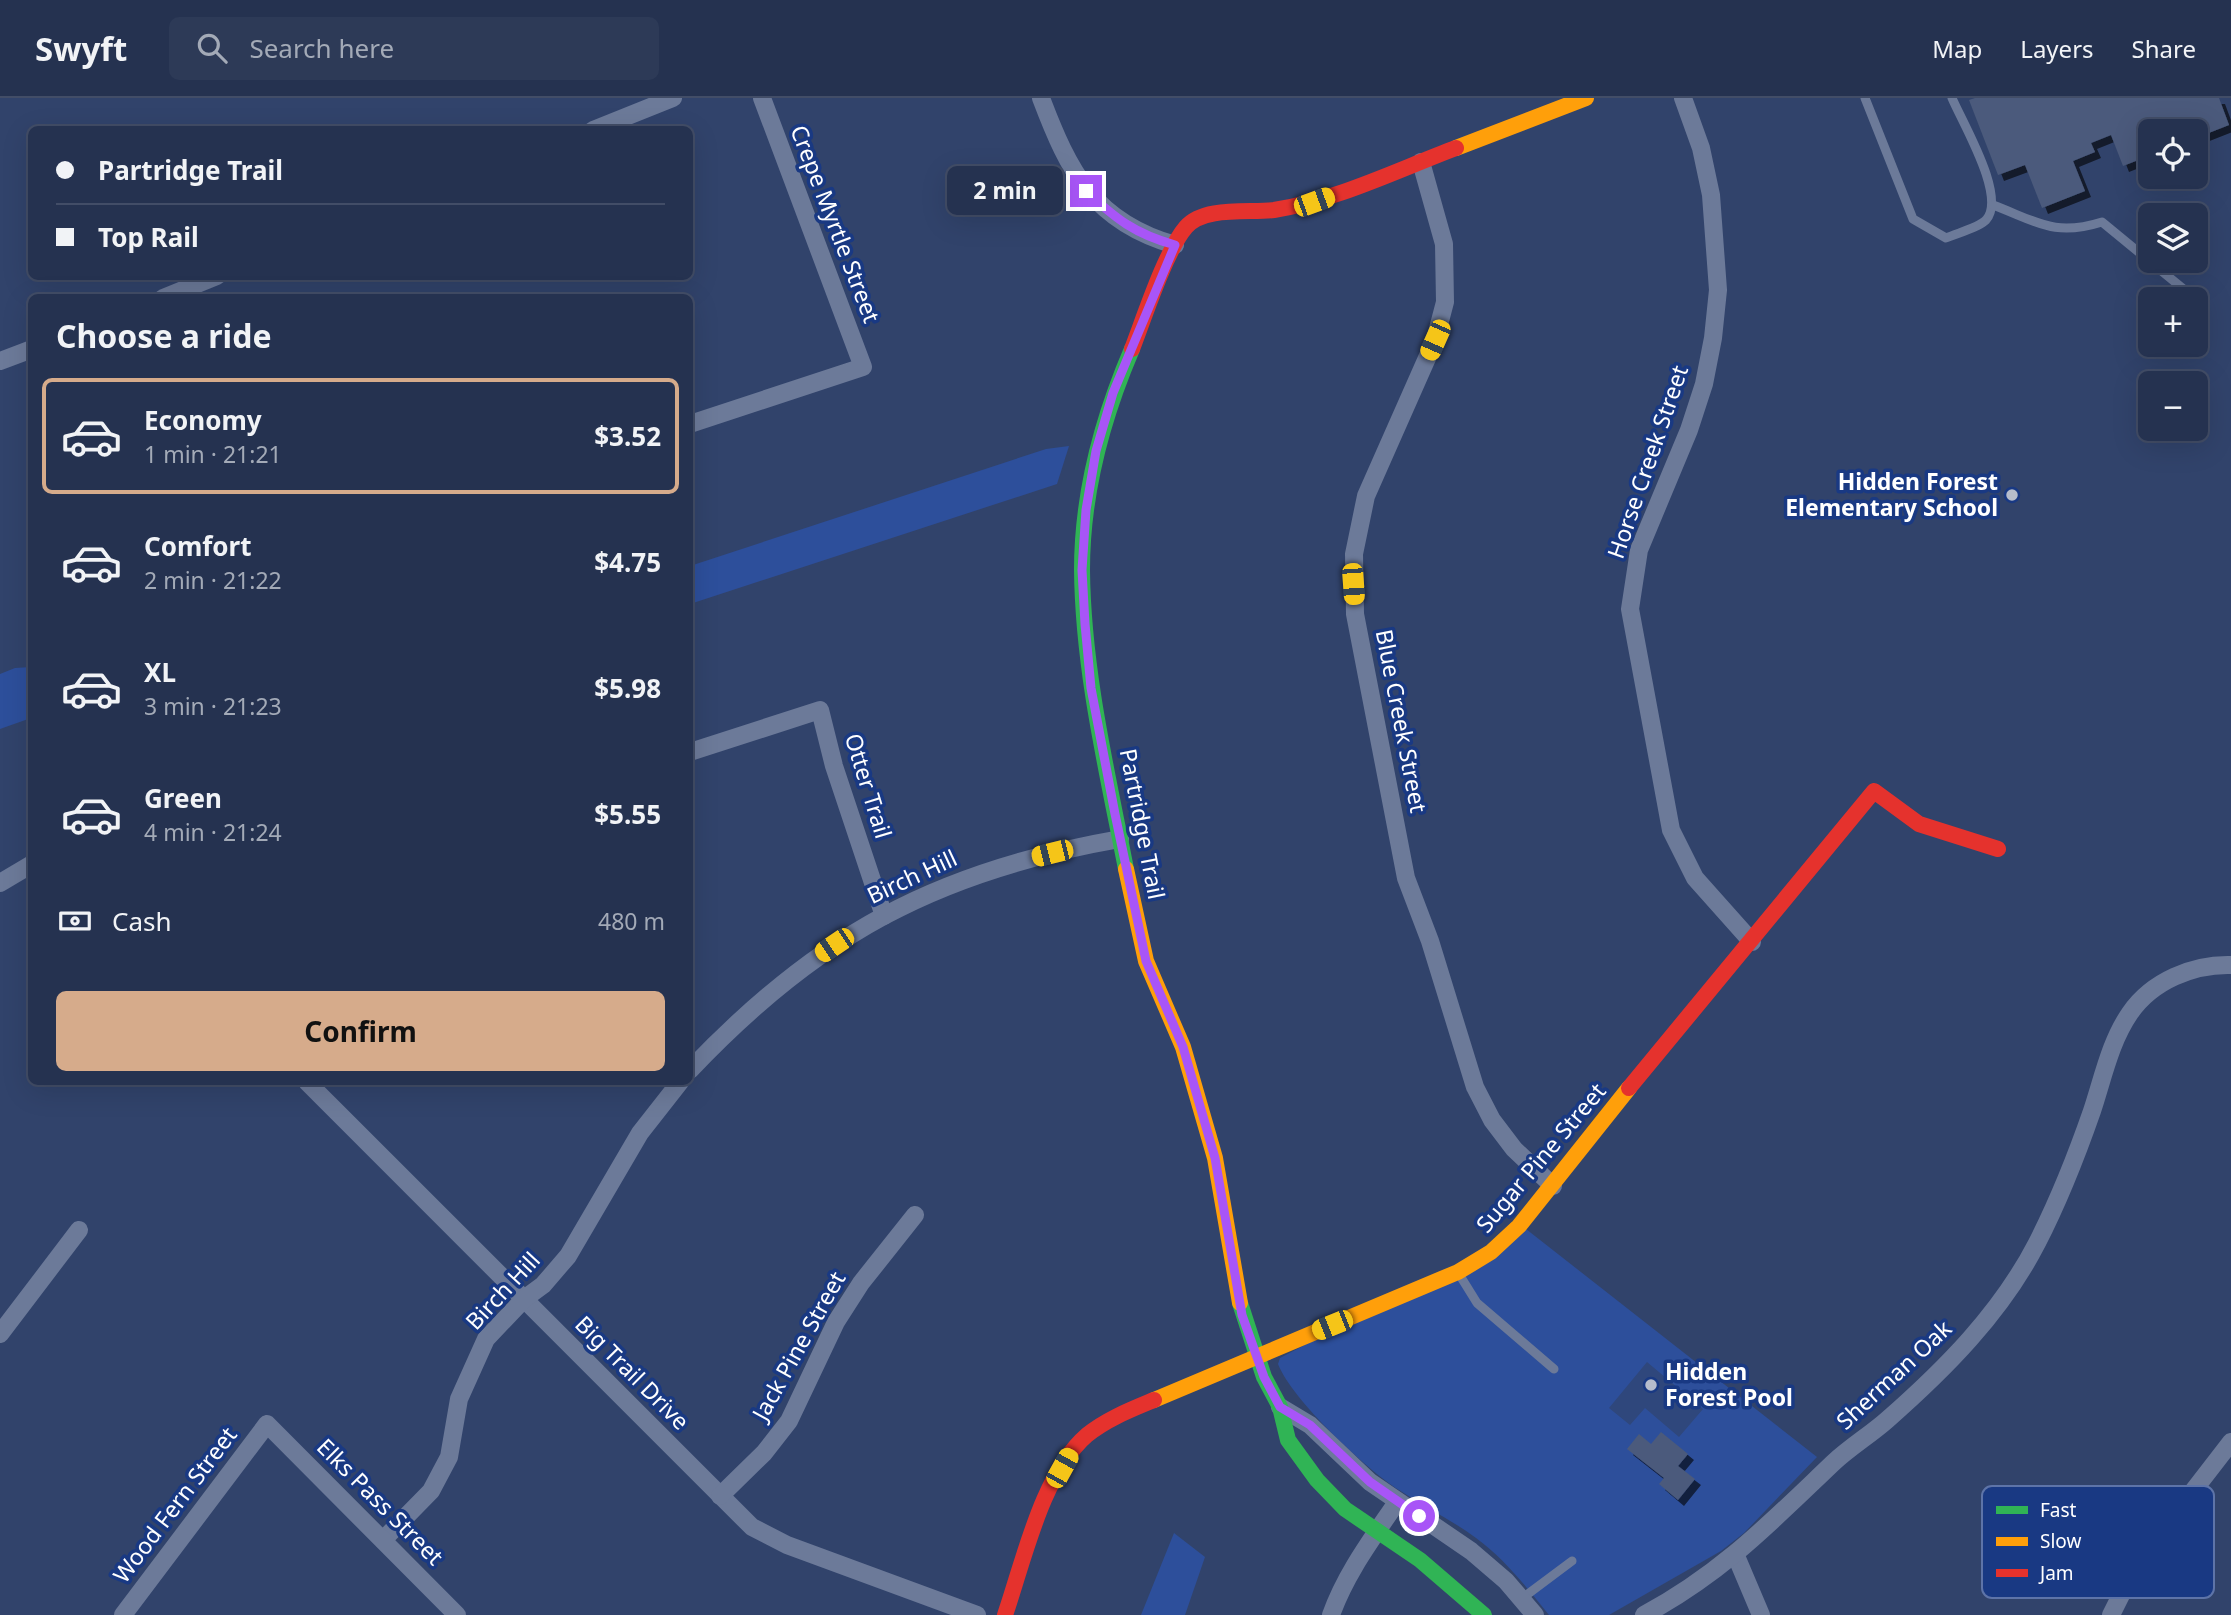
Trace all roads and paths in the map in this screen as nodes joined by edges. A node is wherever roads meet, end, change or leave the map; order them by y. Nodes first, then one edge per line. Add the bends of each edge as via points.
1 (673, 98) edge
2 (762, 98) edge
3 (1041, 98) edge
4 (1586, 98) edge
5 (1683, 98) edge
6 (1865, 98) edge
7 (1952, 98) edge
8 (603, 126) edge
9 (1420, 162) junction
10 (1993, 205) junction
11 (1175, 245) junction
12 (207, 280) edge
13 (2181, 287) edge
14 (173, 294) edge
15 (28, 350) edge
16 (0, 361) edge
17 (693, 423) edge
18 (693, 751) edge
19 (1120, 839) junction
20 (1998, 849) dead end
21 (28, 866) edge
22 (0, 883) edge
23 (884, 916) junction
24 (1752, 942) junction
25 (2231, 965) edge
26 (693, 1067) edge
27 (310, 1085) edge
28 (678, 1085) edge
29 (1553, 1186) junction
30 (915, 1215) dead end
31 (79, 1230) dead end
32 (1458, 1272) junction
33 (524, 1298) junction
34 (0, 1334) edge
35 (1256, 1357) junction
36 (1554, 1369) dead end
37 (1280, 1407) junction
38 (267, 1424) joint
39 (2231, 1442) edge
40 (2197, 1486) edge
41 (720, 1496) junction
42 (1397, 1502) junction
43 (1378, 1531) junction
44 (383, 1539) junction
45 (1736, 1556) junction
46 (1572, 1561) dead end
47 (2119, 1598) edge
48 (1521, 1599) junction
49 (123, 1615) edge
50 (457, 1615) edge
51 (977, 1615) edge
52 (1005, 1615) edge
53 (1331, 1615) edge
54 (1485, 1615) edge
55 (1535, 1615) edge
56 (1644, 1615) edge
57 (1761, 1615) edge
58 (2110, 1615) edge

1 - 8 street
2 - 17 street, Crepe Myrtle Street via 863,367
3 - 11 street via 1058,144 1086,191 1117,221
4 - 9 street, Partridge Trail
5 - 24 street, Horse Creek Street via 1711,195 1718,290 1704,384 1639,551 1630,609 1671,830 1695,878
6 - 10 lane via 1913,219 1946,238 1985,221
7 - 10 lane via 1992,188
9 - 11 street, Partridge Trail via 1314,202 1199,218 1187,225
9 - 29 street, Blue Creek Street via 1444,244 1445,302 1435,340 1366,496 1354,554 1355,614 1406,877 1475,1087 1514,1149
10 - 13 lane via 2046,226 2076,230 2102,222
11 - 19 street, Partridge Trail via 1113,393 1096,451 1086,510 1083,603 1091,688
12 - 14 street
15 - 16 street
18 - 23 street, Otter Trail via 820,710
19 - 23 street, Birch Hill via 965,878
19 - 35 street, Partridge Trail via 1146,961 1183,1047 1215,1158 1242,1315
20 - 24 street, Sugar Pine Street via 1918,826 1874,792
21 - 22 street
23 - 26 street, Birch Hill via 794,973 737,1021
24 - 29 street, Sugar Pine Street via 1678,1027
25 - 45 street, Sherman Oak via 2185,971 2156,988 2131,1012 2113,1045 2067,1184 2035,1247 1993,1312 1944,1368 1885,1423 1835,1461
27 - 33 street, Big Trail Drive
28 - 33 street, Birch Hill via 640,1133 568,1256
29 - 32 street, Sugar Pine Street via 1491,1252
30 - 41 street, Jack Pine Street via 836,1322 789,1421
31 - 34 street
32 - 35 street, Sugar Pine Street
32 - 36 lane via 1477,1303
33 - 41 street, Big Trail Drive
33 - 44 street, Birch Hill via 486,1339 466,1380 449,1457 431,1491
35 - 37 street, Partridge Trail
35 - 52 street, Sugar Pine Street via 1122,1413 1099,1425 1071,1452 1053,1484
37 - 42 street via 1310,1425
37 - 43 street, Partridge Trail via 1288,1440 1317,1480 1345,1509
38 - 44 street, Elks Pass Street
38 - 49 street, Wood Fern Street
39 - 40 street
41 - 51 street, Big Trail Drive via 752,1527 787,1545
42 - 43 street
42 - 48 street via 1471,1551
43 - 53 street via 1341,1586
43 - 54 street, Partridge Trail
44 - 50 street, Elks Pass Street
45 - 56 street, Sherman Oak
45 - 57 street
46 - 48 lane
47 - 58 street
48 - 55 street

